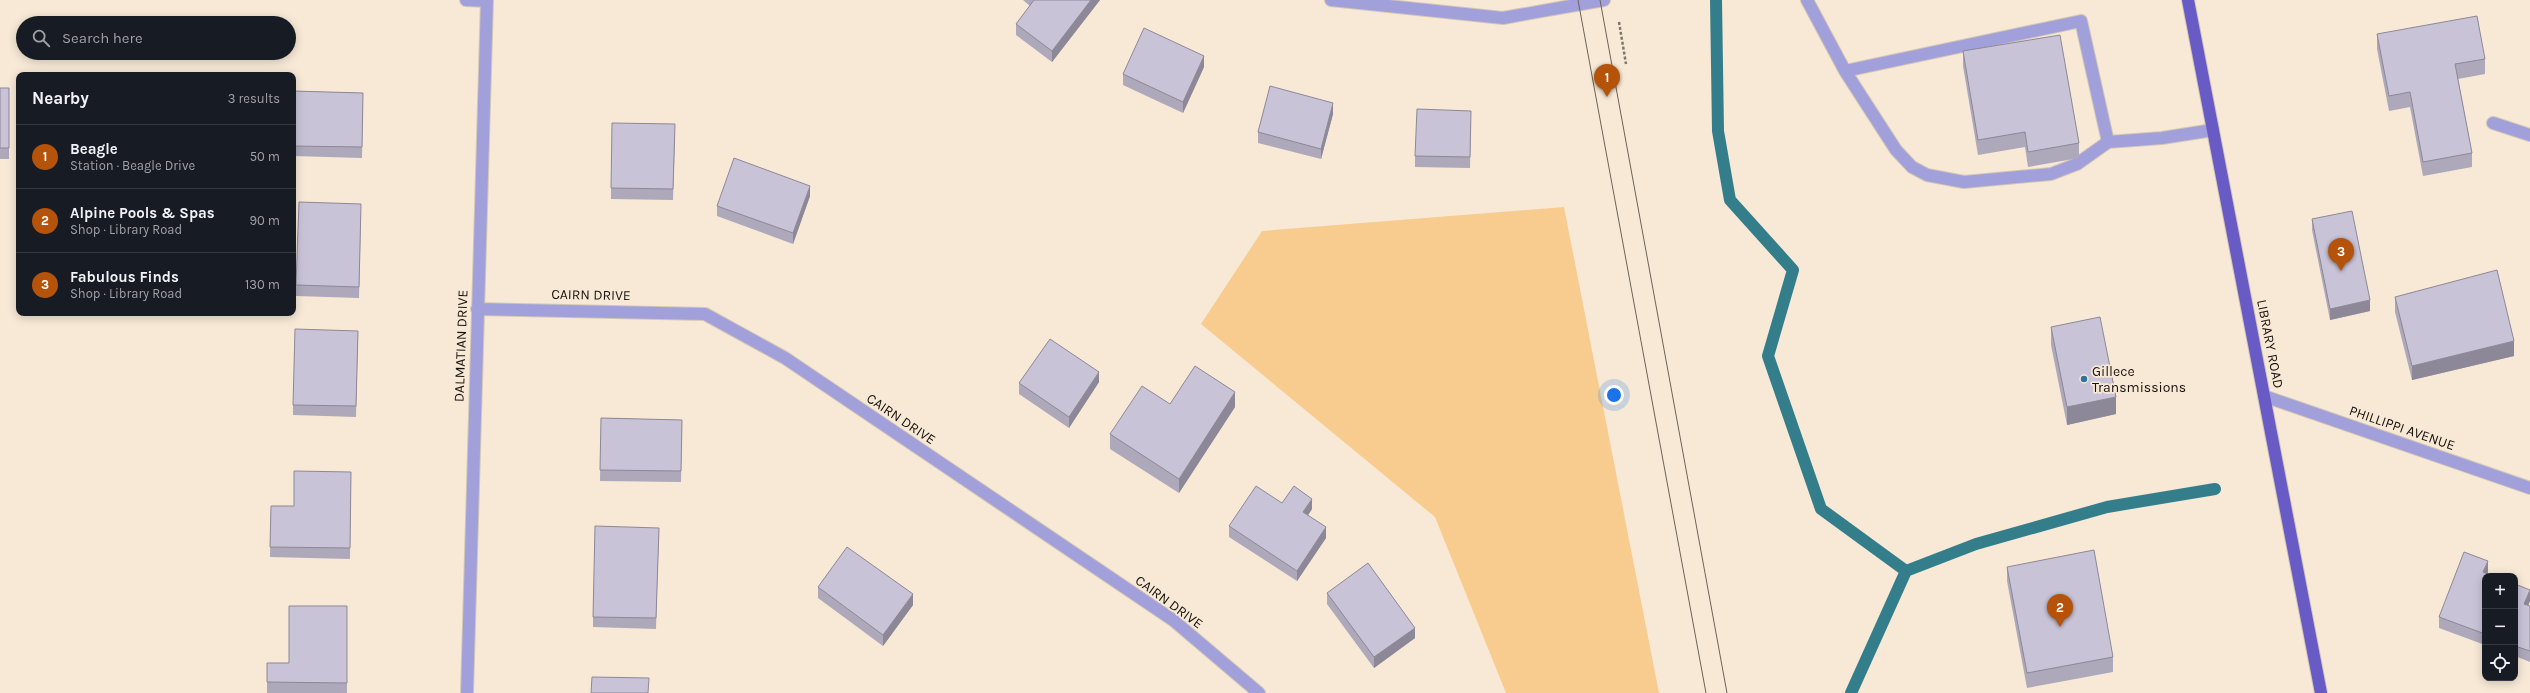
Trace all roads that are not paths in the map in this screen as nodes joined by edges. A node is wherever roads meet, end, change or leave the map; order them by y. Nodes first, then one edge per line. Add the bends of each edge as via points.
1 (466, 0) edge
2 (487, 0) edge
3 (1331, 0) edge
4 (1604, 0) edge
5 (1807, 0) edge
6 (2188, 0) edge
7 (1844, 71) junction
8 (2492, 123) dead end
9 (2213, 130) junction
10 (2530, 135) edge
11 (2108, 142) junction
12 (477, 309) junction
13 (2264, 396) junction
14 (2530, 488) edge
15 (467, 693) edge
16 (1259, 693) edge
17 (2322, 693) edge

1 - 2 street
2 - 12 street, DALMATIAN DRIVE
3 - 4 street via 1503,18
5 - 7 street
6 - 9 main road, LIBRARY ROAD
7 - 11 street via 1896,150 1912,167 1927,175 1964,182 2051,174 2077,164
7 - 11 street via 2081,21
8 - 10 street
9 - 11 street via 2162,138
9 - 13 main road, LIBRARY ROAD
12 - 15 street, DALMATIAN DRIVE
12 - 16 street, CAIRN DRIVE via 705,314 785,358 1173,620
13 - 14 street, PHILLIPPI AVENUE
13 - 17 main road, LIBRARY ROAD

